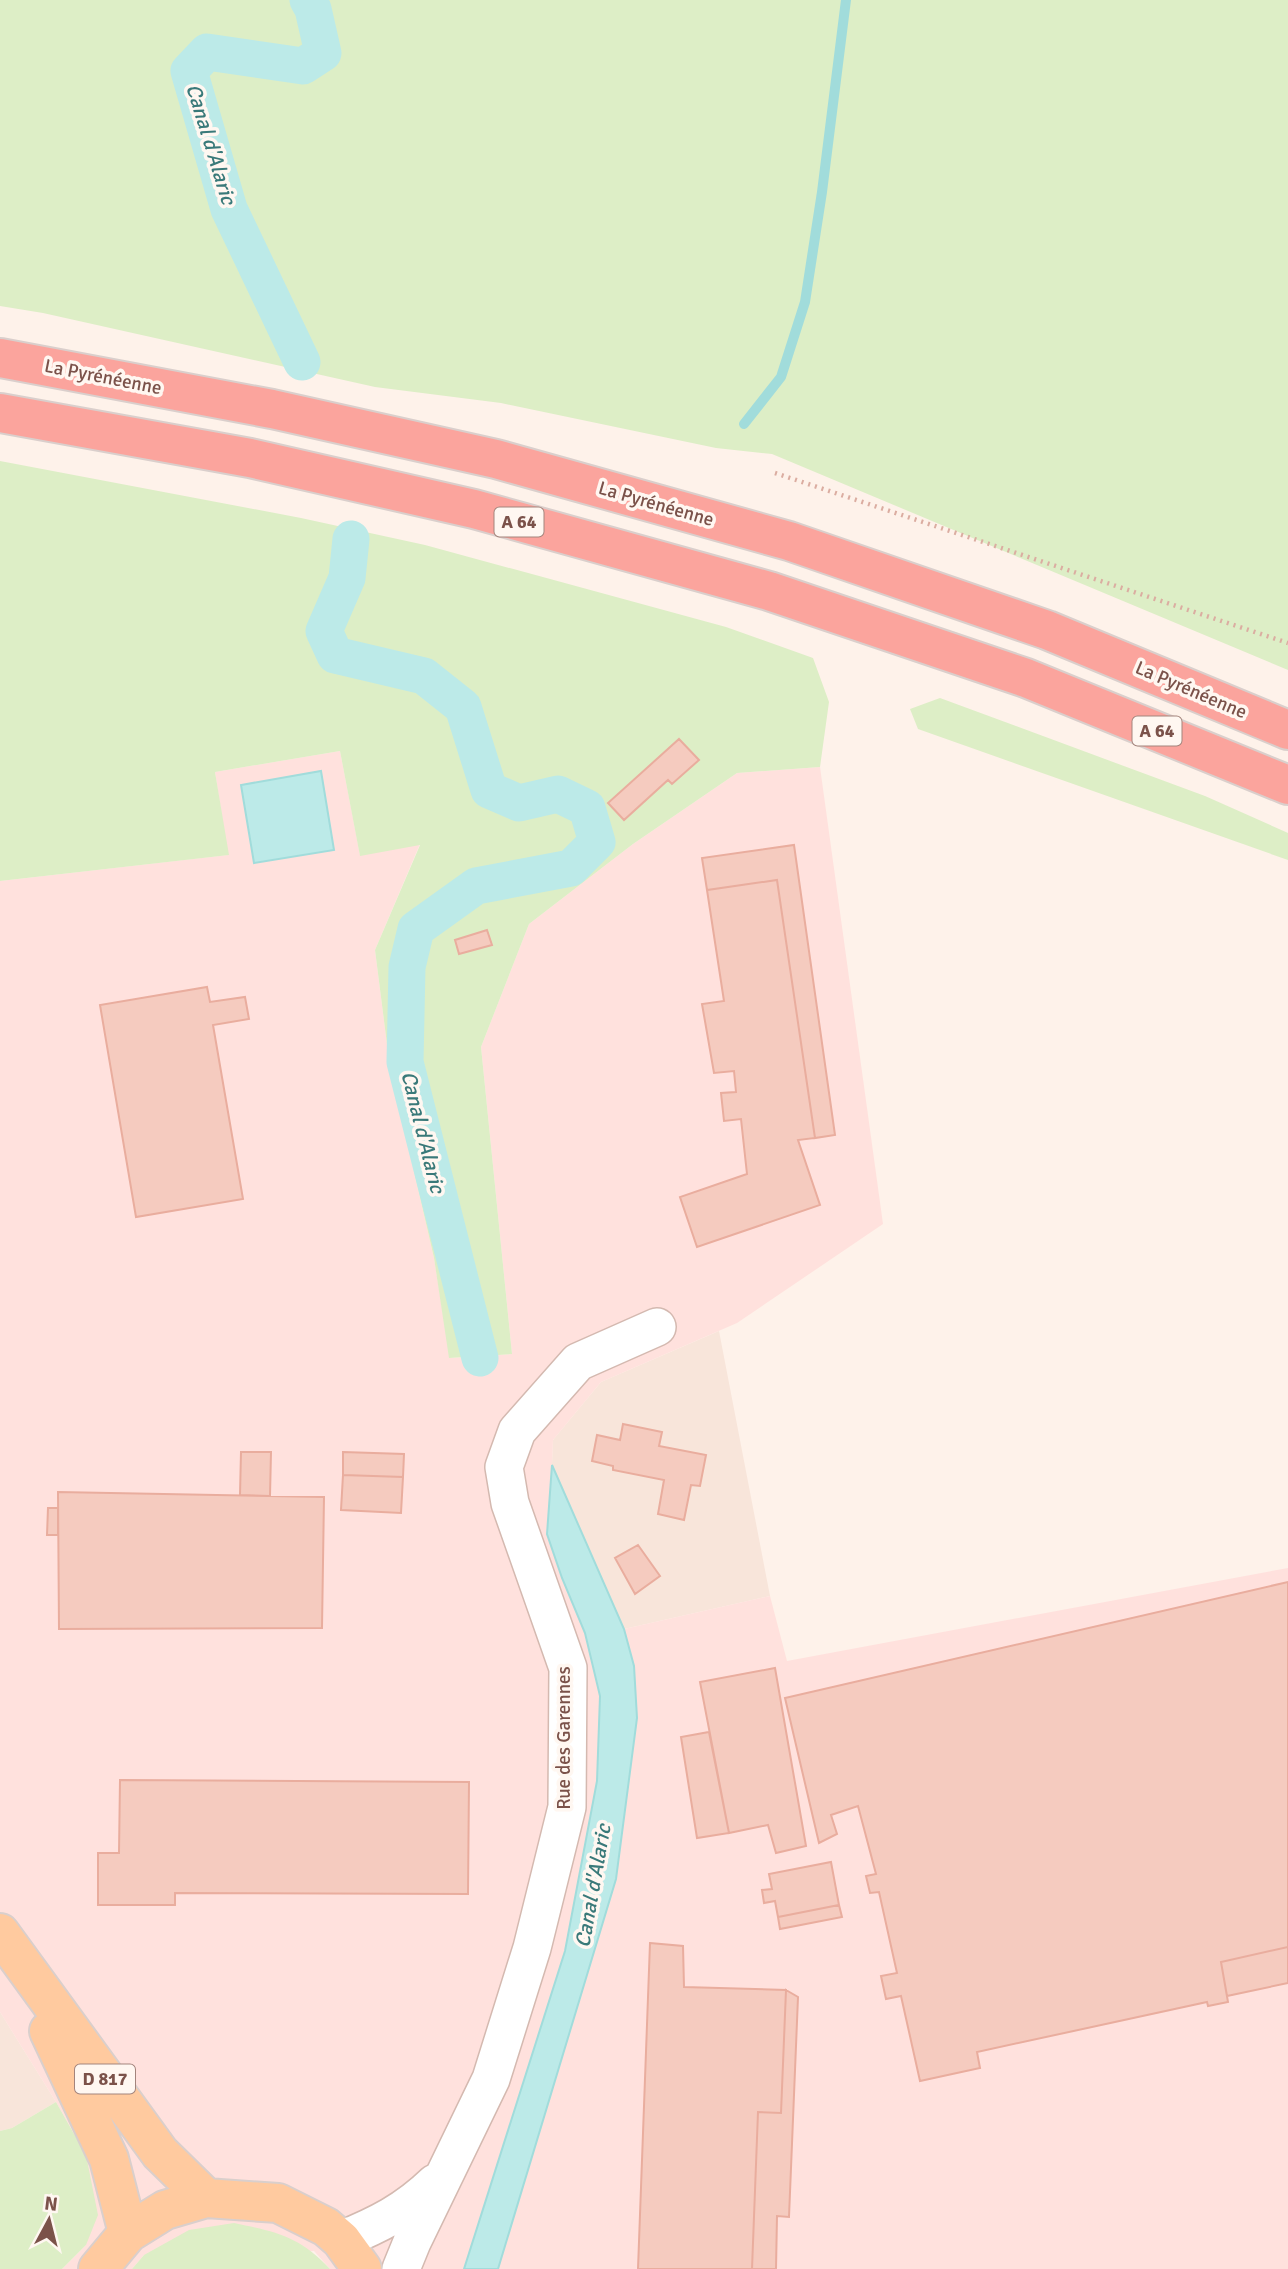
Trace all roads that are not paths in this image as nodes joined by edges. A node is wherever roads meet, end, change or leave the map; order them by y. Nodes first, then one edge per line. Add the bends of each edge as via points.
1 (0, 358) edge
2 (0, 413) edge
3 (1288, 730) edge
4 (1288, 785) edge
5 (657, 1327) dead end
6 (6, 1943) edge
7 (446, 2173) junction
8 (206, 2198) junction
9 (128, 2233) junction
10 (351, 2254) edge
11 (98, 2269) edge
12 (401, 2269) edge

1 - 3 highway, La Pyrénéenne / A 64 via 272,409 496,459 789,541 1047,630
2 - 4 highway, A 64 via 250,458 474,509 769,591 1026,678
5 - 7 street, Rue des Garennes via 578,1362 517,1430 504,1467 510,1503 568,1668 567,1807 532,1948 491,2079
6 - 8 main road, D 817 via 160,2153
6 - 9 main road, D 817 via 109,2159
7 - 10 street, Rue des Garennes via 416,2201 378,2225
7 - 12 street, Rue des Garennes
8 - 9 main road via 165,2210
8 - 10 main road via 278,2203 326,2227
9 - 11 main road

